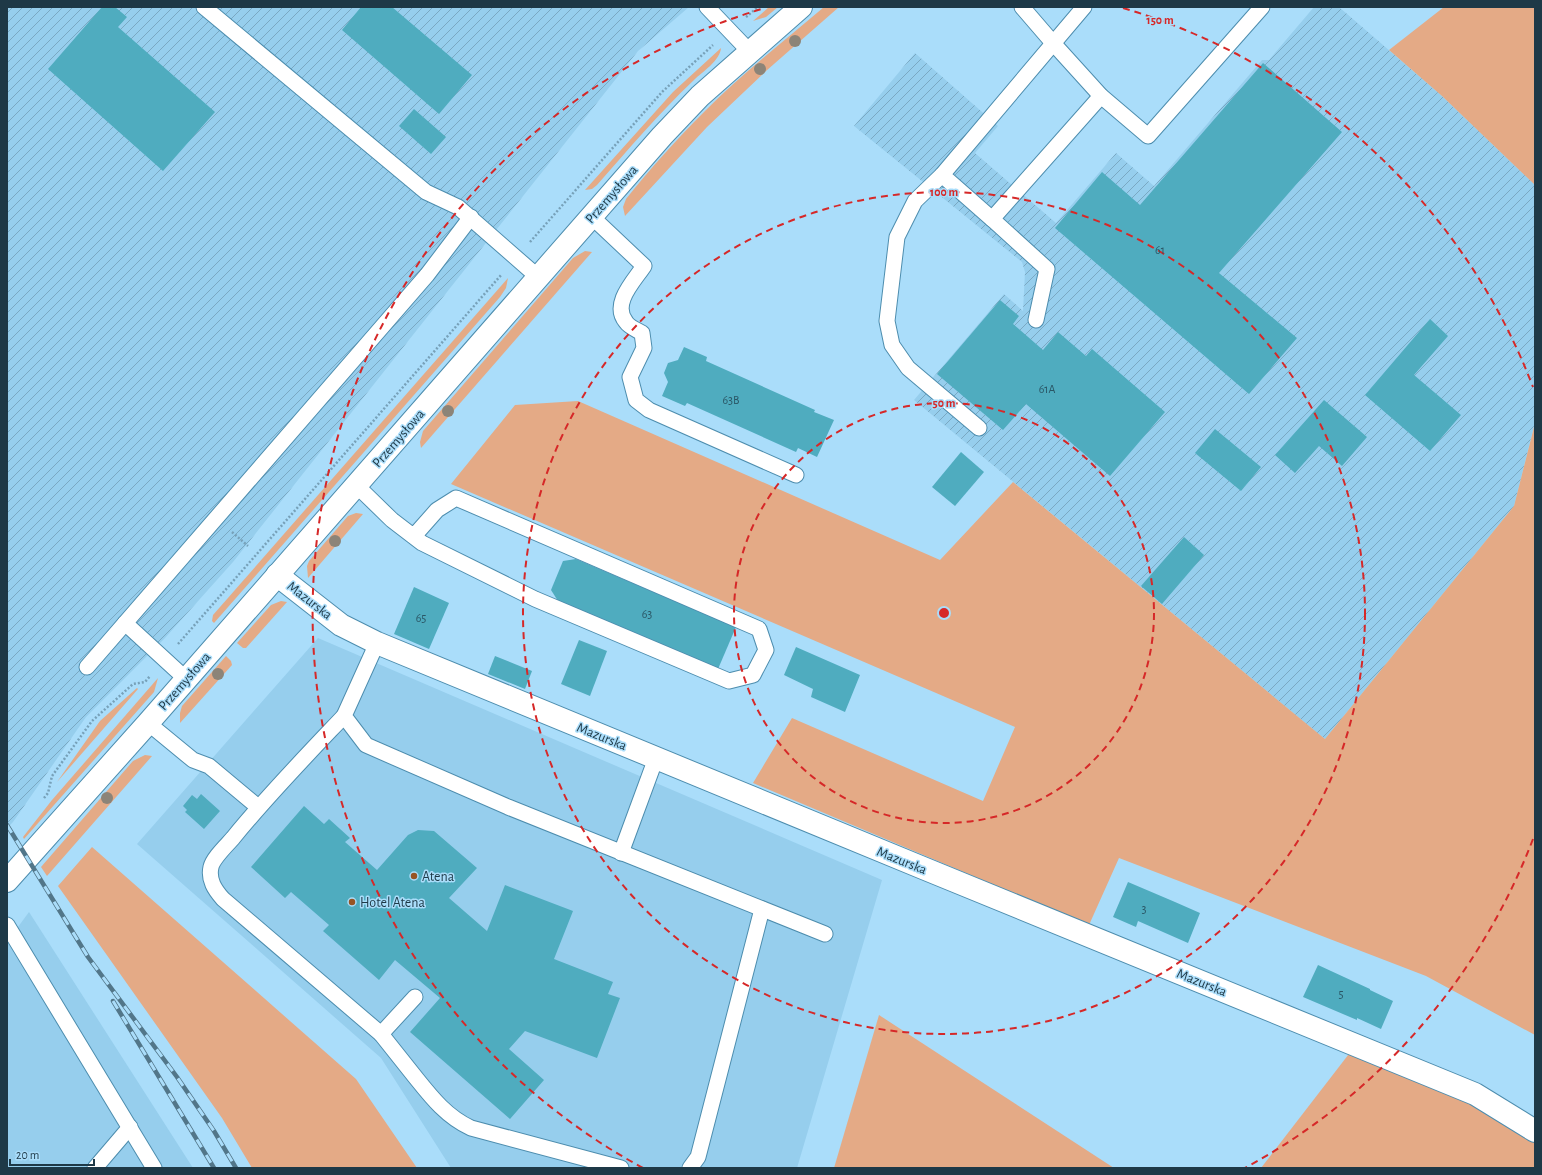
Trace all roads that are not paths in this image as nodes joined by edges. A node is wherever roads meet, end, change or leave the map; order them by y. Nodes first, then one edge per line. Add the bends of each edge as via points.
1 (204, 7) edge
2 (707, 7) edge
3 (801, 7) edge
4 (1022, 7) edge
5 (1084, 7) edge
6 (1262, 7) edge
7 (1053, 43) junction
8 (749, 51) junction
9 (1101, 96) junction
10 (942, 175) junction
11 (592, 216) junction
12 (471, 217) junction
13 (992, 219) junction
14 (538, 277) junction
15 (1036, 320) dead end
16 (979, 428) dead end
17 (796, 475) dead end
18 (356, 485) junction
19 (414, 536) junction
20 (277, 575) junction
21 (125, 623) junction
22 (378, 643) junction
23 (87, 667) dead end
24 (186, 679) junction
25 (344, 716) junction
26 (148, 723) junction
27 (656, 758) junction
28 (258, 807) junction
29 (621, 853) junction
30 (9, 877) edge
31 (762, 909) junction
32 (7, 925) edge
33 (825, 934) dead end
34 (415, 997) dead end
35 (381, 1034) junction
36 (130, 1127) junction
37 (1535, 1131) edge
38 (95, 1168) edge
39 (154, 1168) edge
40 (621, 1168) edge
41 (690, 1168) edge

1 - 12 lane via 426,192 458,206
2 - 8 lane
3 - 8 street, Przemysłowa
4 - 7 lane
5 - 7 lane
6 - 9 lane via 1148,136
7 - 9 lane
7 - 10 lane
8 - 11 street, Przemysłowa via 695,101
9 - 13 lane
10 - 13 lane
10 - 16 lane via 915,201 897,238 887,321 892,345 908,368
11 - 14 street, Przemysłowa
11 - 17 lane via 644,266 625,294 620,309 626,323 642,333 644,348 630,377 636,400 649,410
12 - 14 lane
12 - 21 lane via 427,275
13 - 15 lane via 1047,269
14 - 18 street, Przemysłowa
18 - 19 lane via 392,520
18 - 20 street, Przemysłowa
19 - 19 lane via 422,543 535,599 729,681 753,675 766,650 759,629 456,498 437,510
20 - 22 street, Mazurska via 341,625
20 - 24 street, Przemysłowa
21 - 23 lane
21 - 24 lane
22 - 25 lane
22 - 27 street, Mazurska
24 - 26 street, Przemysłowa
25 - 28 lane
25 - 29 lane via 366,745
26 - 28 lane via 193,760 210,766
26 - 30 street, Przemysłowa
27 - 29 lane
27 - 37 street, Mazurska via 1475,1094
28 - 35 lane via 211,866 210,877 214,890
29 - 31 lane
31 - 33 lane
31 - 41 lane via 698,1157
32 - 36 lane
34 - 35 lane
35 - 40 lane via 438,1104 460,1123
36 - 38 lane
36 - 39 lane

